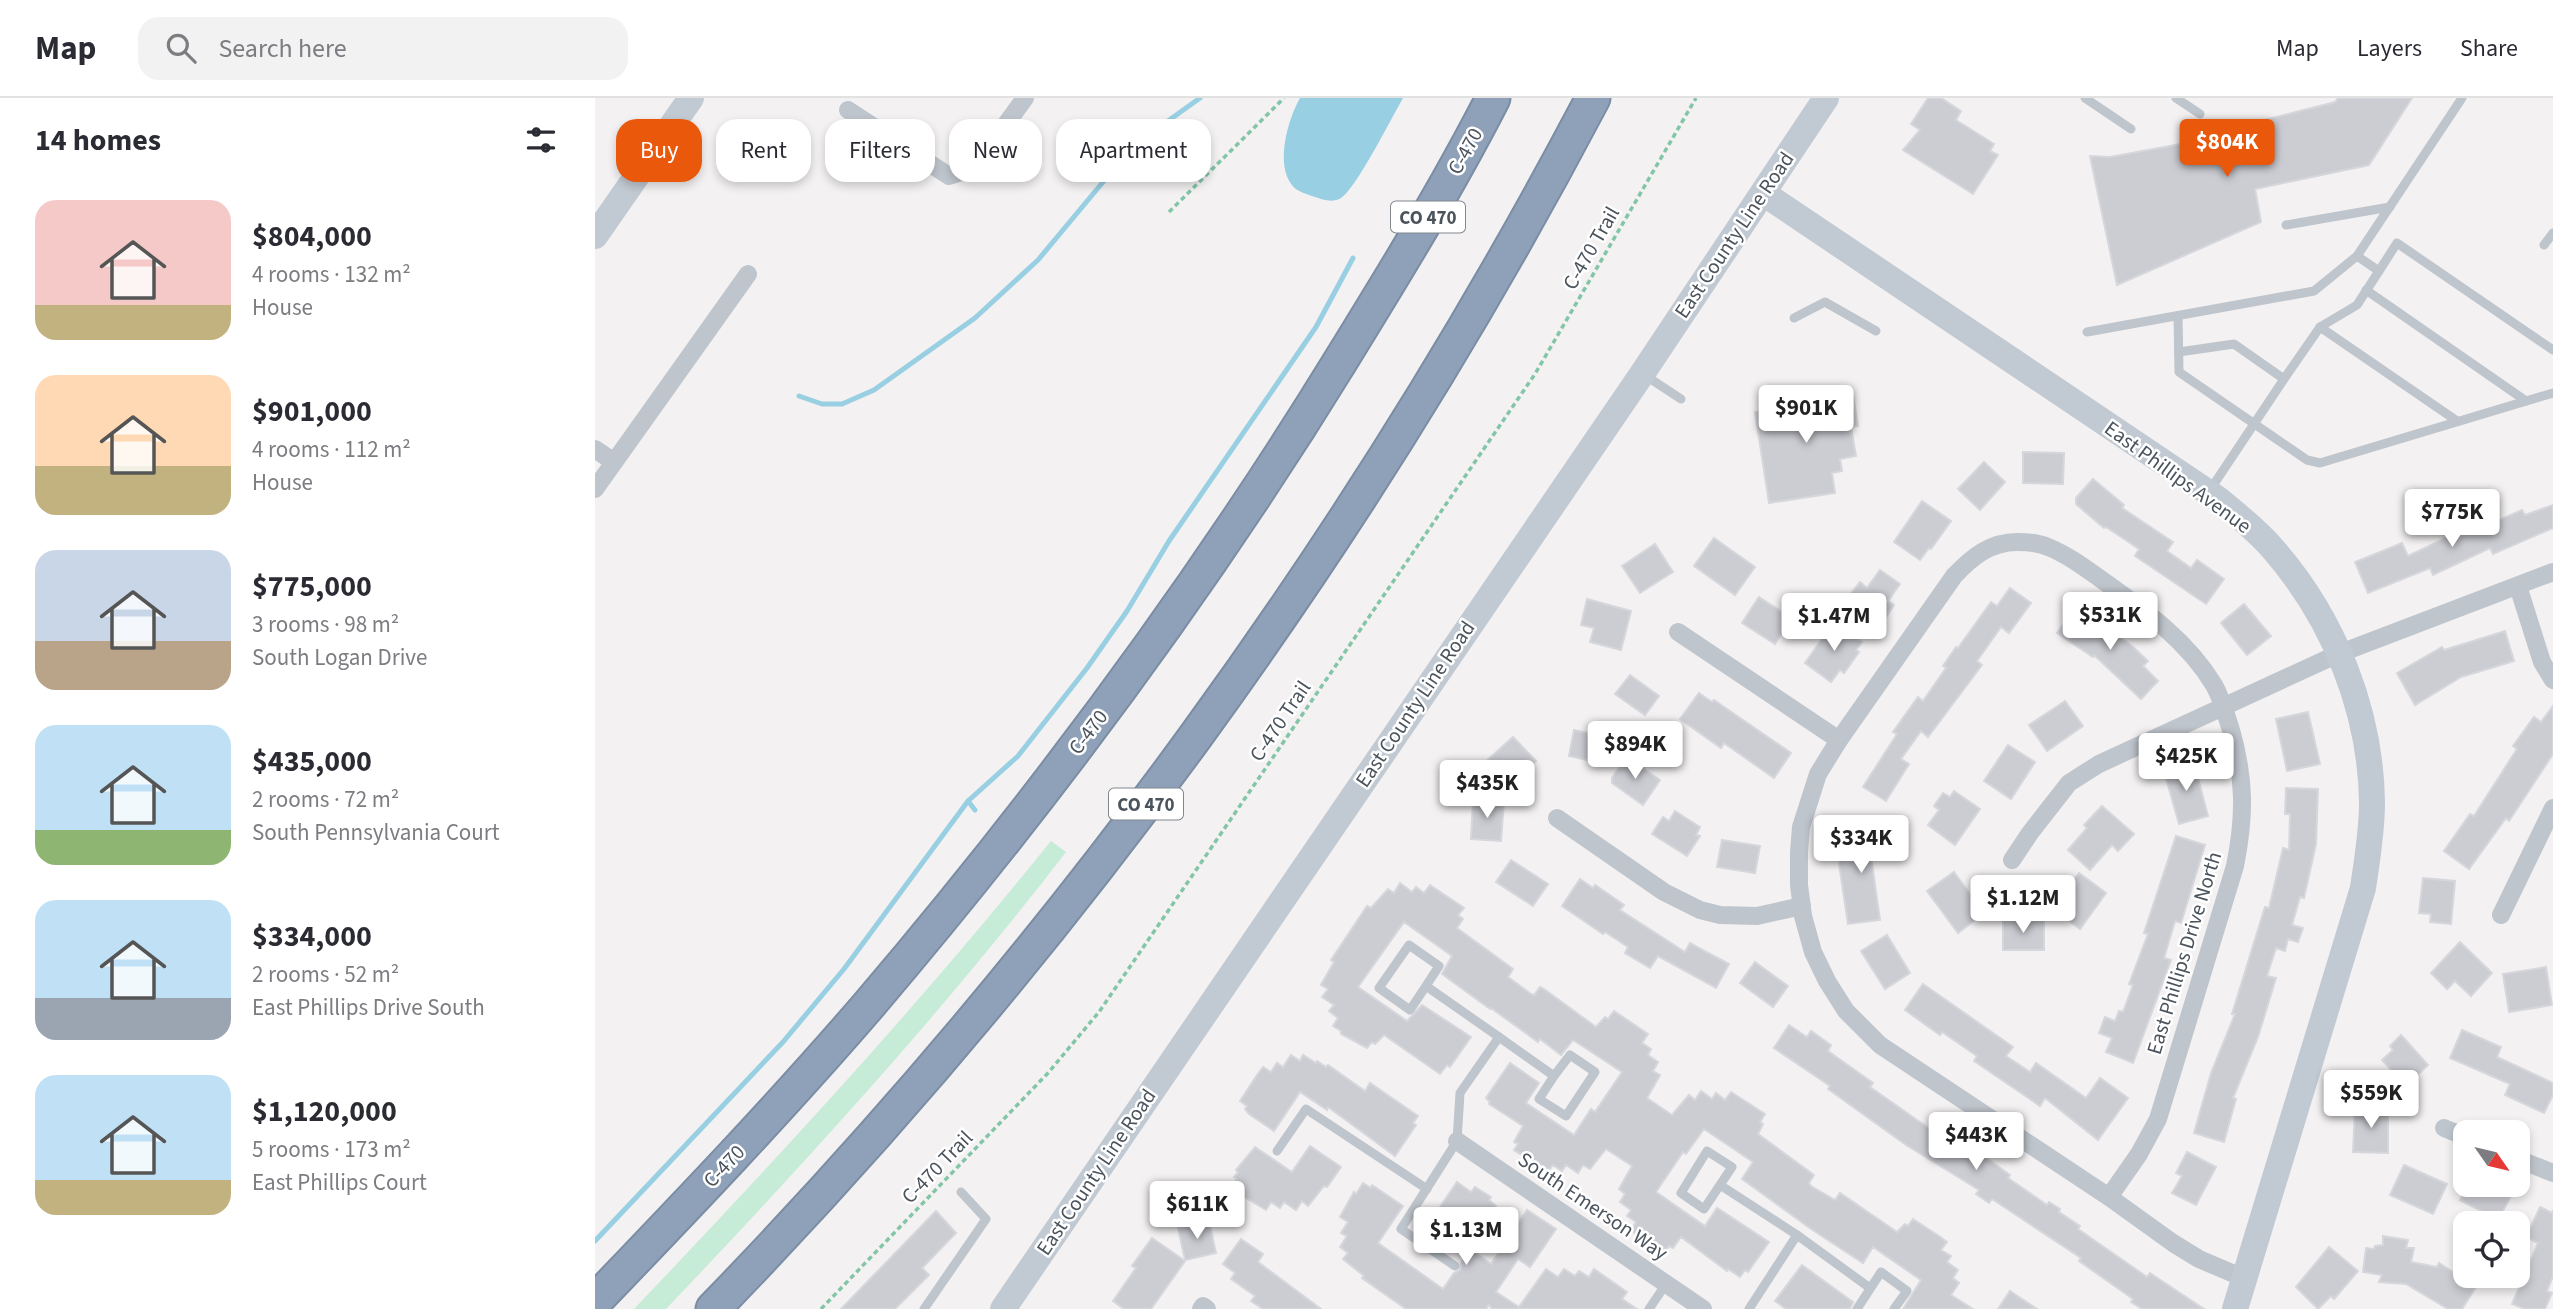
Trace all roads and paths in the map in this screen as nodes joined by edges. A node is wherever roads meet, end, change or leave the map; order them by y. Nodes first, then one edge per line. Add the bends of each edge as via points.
1 (691, 98) edge
2 (1025, 98) edge
3 (1284, 98) edge
4 (1473, 98) edge
5 (1493, 98) edge
6 (1593, 98) edge
7 (1611, 98) edge
8 (1696, 98) edge
9 (1826, 98) edge
10 (2085, 98) edge
11 (2176, 98) edge
12 (2462, 98) edge
13 (848, 110) dead end
14 (2200, 114) dead end
15 (2131, 129) dead end
16 (1763, 193) junction
17 (2390, 207) junction
18 (1169, 212) dead end
19 (2285, 225) dead end
20 (2553, 233) edge
21 (595, 236) edge
22 (2544, 245) dead end
23 (1511, 249) junction
24 (2357, 256) junction
25 (2379, 271) junction
26 (748, 274) dead end
27 (2366, 290) junction
28 (2178, 316) junction
29 (1794, 318) dead end
30 (1366, 319) junction
31 (2320, 327) junction
32 (1876, 331) dead end
33 (2087, 332) dead end
34 (2553, 350) edge
35 (2179, 352) junction
36 (1642, 373) junction
37 (2284, 379) junction
38 (2553, 393) edge
39 (1681, 399) dead end
40 (2526, 401) junction
41 (2457, 421) junction
42 (2254, 424) junction
43 (595, 449) edge
44 (614, 462) junction
45 (595, 489) edge
46 (2208, 492) junction
47 (2553, 572) edge
48 (2518, 586) junction
49 (1678, 632) dead end
50 (2338, 654) junction
51 (2553, 680) edge
52 (2224, 708) junction
53 (1839, 740) junction
54 (2553, 808) edge
55 (1557, 818) dead end
56 (2012, 860) dead end
57 (1802, 906) junction
58 (2501, 915) dead end
59 (1426, 986) junction
60 (1499, 1037) junction
61 (1554, 1076) junction
62 (2444, 1128) dead end
63 (2453, 1132) edge
64 (1457, 1141) junction
65 (1277, 1151) dead end
66 (2531, 1164) edge
67 (2553, 1173) edge
68 (1720, 1185) junction
69 (1426, 1189) junction
70 (961, 1192) dead end
71 (2109, 1197) junction
72 (1797, 1235) junction
73 (1455, 1266) dead end
74 (2246, 1279) junction
75 (1666, 1284) junction
76 (1870, 1288) junction
77 (595, 1301) edge
78 (713, 1309) edge
79 (821, 1309) edge
80 (924, 1309) edge
81 (1003, 1309) edge
82 (1201, 1309) edge
83 (1207, 1309) edge
84 (1649, 1309) edge
85 (1703, 1309) edge
86 (1749, 1309) edge
87 (1857, 1309) edge
88 (1894, 1309) edge
89 (2235, 1309) edge

1 - 21 street
2 - 13 street via 974,168 949,176
3 - 18 path
4 - 30 highway via 1379,269
5 - 30 highway, C-470 / CO 470
6 - 23 highway, CO 470
7 - 23 highway via 1530,236
8 - 79 path, C-470 Trail via 1535,374 1099,1012 1048,1073
9 - 16 street, East County Line Road
10 - 15 lane
11 - 14 lane
12 - 17 lane
16 - 36 street, East County Line Road
16 - 46 street, East Phillips Avenue
17 - 19 lane
17 - 24 lane
20 - 22 lane
23 - 78 highway, CO 470 via 1323,555 1156,791 931,1071
24 - 25 lane
24 - 28 lane via 2313,291
25 - 27 lane
25 - 34 lane via 2397,243
26 - 44 street
27 - 31 lane via 2357,304
27 - 40 lane
28 - 33 lane
28 - 35 lane
29 - 32 lane via 1825,302
30 - 77 highway, C-470 / CO 470 via 1217,553 1042,792 851,1025
31 - 37 lane
31 - 41 lane
35 - 37 lane via 2234,344
35 - 42 lane via 2179,372
36 - 39 lane
36 - 81 street, East County Line Road
37 - 42 lane
38 - 40 lane
40 - 41 lane
41 - 42 lane via 2320,463 2307,460
42 - 46 lane
43 - 44 street
44 - 45 street
46 - 50 street, East Phillips Avenue via 2272,548 2311,600
47 - 48 street
48 - 50 street
48 - 51 street
49 - 53 street
50 - 52 street
50 - 74 street, East Phillips Avenue via 2364,727 2371,771 2371,837 2363,888
52 - 53 street, East Phillips Drive North via 2214,685 2149,612 2067,556 2046,545 2016,542 1986,549 1954,576
52 - 56 street via 2099,764 2069,783
52 - 71 street, East Phillips Drive North via 2243,789 2235,866 2158,1119
53 - 57 street, East Phillips Drive North via 1818,774 1801,827
54 - 58 street
55 - 57 street via 1664,892 1700,910 1758,916
57 - 71 street, East Phillips Drive North via 1813,952 1826,981 1860,1028
59 - 59 lane via 1410,1010 1379,988 1409,945 1439,966
59 - 60 lane
60 - 61 lane
60 - 64 lane via 1460,1093
61 - 61 lane via 1539,1099 1566,1116 1595,1072 1570,1055
62 - 63 street
64 - 69 lane
64 - 75 street, South Emerson Way
65 - 69 lane via 1306,1109
66 - 67 street
68 - 68 lane via 1704,1209 1681,1193 1707,1152 1731,1167
68 - 72 lane
69 - 73 lane via 1401,1229
70 - 80 lane via 986,1219
71 - 74 street, East Phillips Drive North via 2199,1259
72 - 76 lane
72 - 86 lane
74 - 89 street, East Phillips Avenue
75 - 84 lane
75 - 85 street, South Emerson Way
76 - 87 lane
76 - 88 lane via 1881,1272 1907,1291
82 - 83 street

